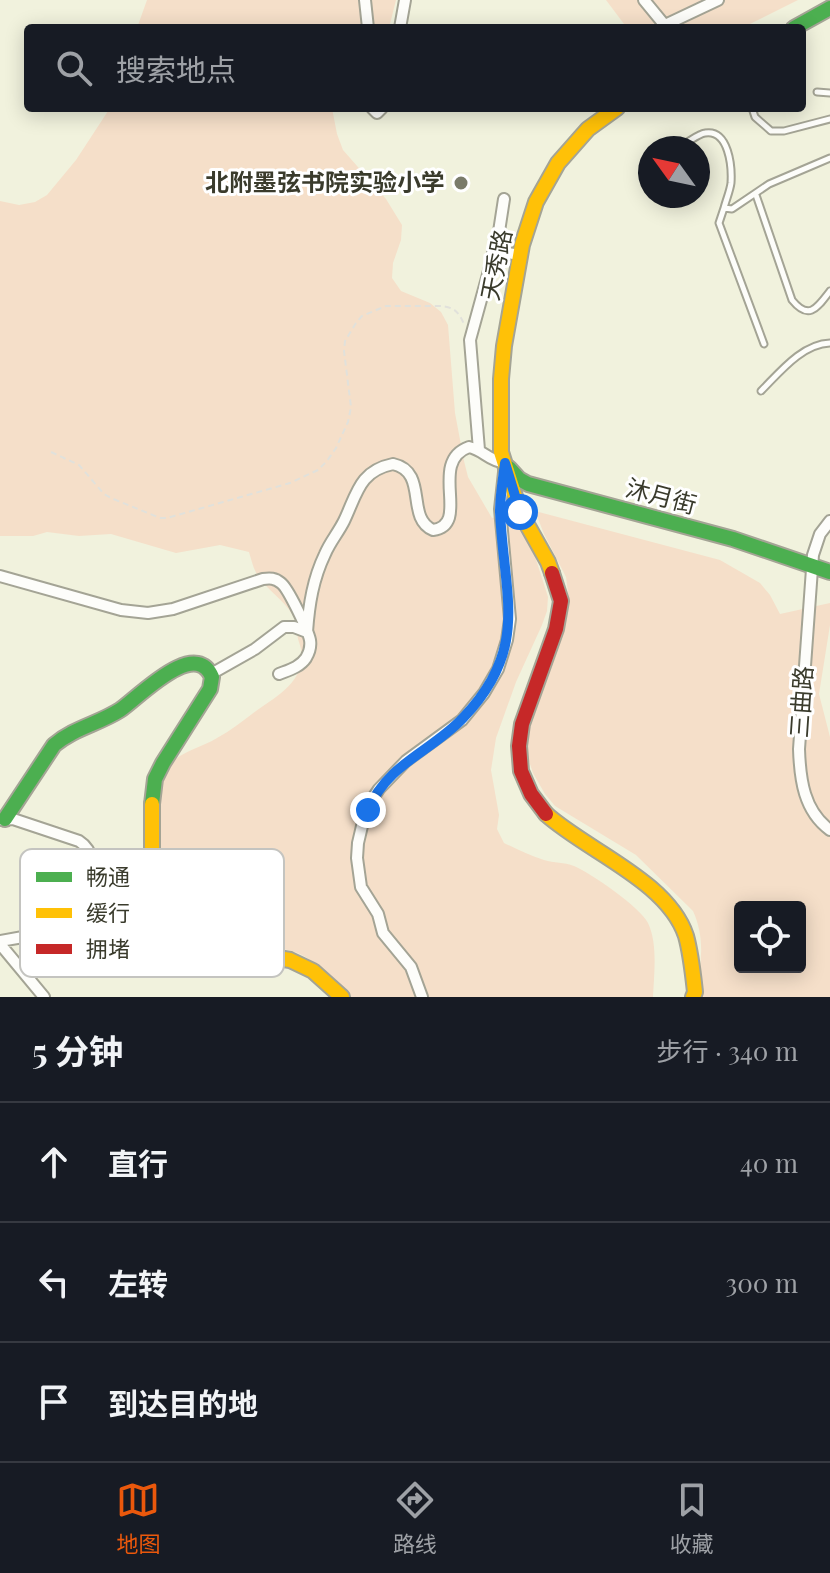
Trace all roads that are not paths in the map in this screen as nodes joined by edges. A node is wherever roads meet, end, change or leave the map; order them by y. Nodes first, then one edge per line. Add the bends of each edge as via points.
1 (365, 0) edge
2 (405, 0) edge
3 (644, 0) edge
4 (718, 0) edge
5 (830, 8) edge
6 (368, 24) edge
7 (401, 24) edge
8 (664, 24) edge
9 (670, 24) edge
10 (801, 24) edge
11 (817, 92) dead end
12 (830, 93) edge
13 (611, 112) edge
14 (753, 112) edge
15 (830, 119) edge
16 (698, 136) edge
17 (830, 158) edge
18 (755, 194) junction
19 (504, 199) dead end
20 (724, 208) junction
21 (493, 251) junction
22 (521, 255) junction
23 (830, 291) edge
24 (830, 343) edge
25 (764, 344) dead end
26 (761, 391) dead end
27 (479, 450) junction
28 (505, 463) junction
29 (830, 521) edge
30 (811, 565) junction
31 (830, 572) edge
32 (0, 576) edge
33 (307, 632) junction
34 (211, 674) junction
35 (279, 674) dead end
36 (2, 820) edge
37 (830, 830) edge
38 (89, 849) edge
39 (153, 849) edge
40 (20, 938) edge
41 (0, 943) edge
42 (284, 958) edge
43 (20, 968) edge
44 (28, 977) edge
45 (44, 997) edge
46 (342, 997) edge
47 (422, 997) edge
48 (693, 997) edge

1 - 6 street
2 - 7 street
3 - 8 street
4 - 9 street
5 - 10 street
11 - 12 lane
13 - 22 street, 天秀路 via 558,163 527,224
14 - 15 lane via 771,131
16 - 20 lane via 715,134 724,140 731,184
17 - 18 lane
18 - 20 lane via 732,209
18 - 23 lane via 792,300 807,312
19 - 21 street
20 - 25 lane via 719,223
21 - 22 street
21 - 27 street via 470,340
22 - 28 street, 天秀路 via 502,368 500,442
24 - 26 lane via 801,354
27 - 28 street via 491,461
27 - 33 street via 464,448 454,459 448,479 450,517 440,529 423,525 406,470 393,464 365,477 314,579
28 - 30 street, 沐月街 via 528,484
28 - 47 street via 500,509 510,619 498,669 462,720 406,761 379,789 358,843 361,887 383,933 411,967
28 - 48 street, 天秀路 via 520,512 548,562 561,601 522,724 521,771 547,816 669,906 685,934
29 - 30 street, 三曲路
30 - 31 street, 沐月街
30 - 37 street, 三曲路 via 799,764 810,808
32 - 33 street via 148,613 270,578 286,589
33 - 34 street via 284,627
33 - 35 street via 305,660
34 - 36 street via 198,664 185,664 116,712 64,736
34 - 39 street via 210,689 153,787
36 - 38 street via 24,822
40 - 41 street
41 - 43 street
42 - 46 street via 311,969
44 - 45 street

